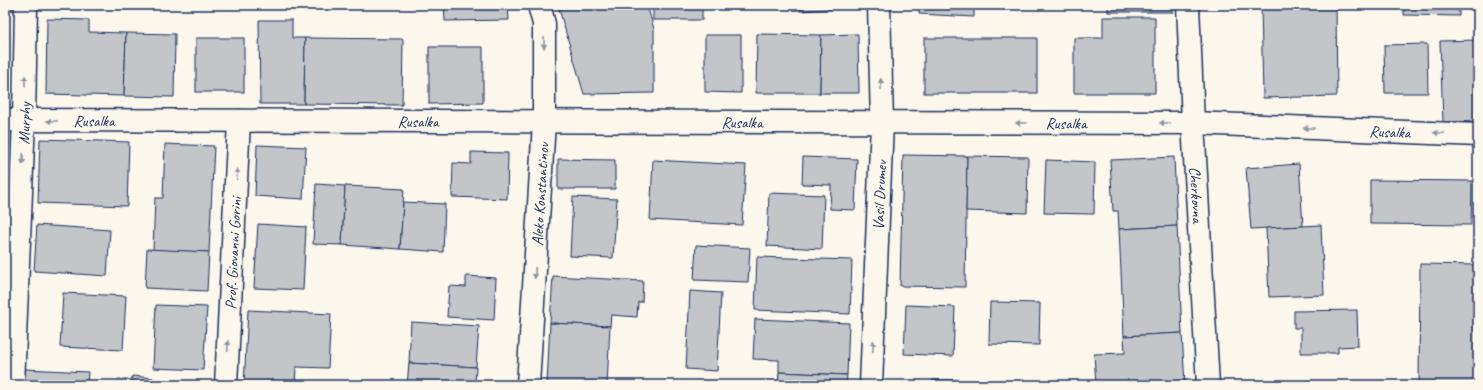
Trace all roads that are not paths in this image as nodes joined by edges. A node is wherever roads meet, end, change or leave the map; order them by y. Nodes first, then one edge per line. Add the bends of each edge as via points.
1 (26, 5) edge
2 (539, 5) edge
3 (879, 5) edge
4 (1188, 5) edge
5 (15, 120) edge
6 (239, 121) junction
7 (544, 122) junction
8 (882, 123) junction
9 (1193, 123) junction
10 (1478, 135) edge
11 (13, 385) edge
12 (226, 385) edge
13 (528, 385) edge
14 (871, 385) edge
15 (1208, 385) edge

5 -> 1 street, Murphy
2 -> 7 street, Aleko Konstantinov via 544,24
8 -> 3 street, Vasil Drumev
4 - 9 street, Cherkovna
6 -> 5 street, Rusalka
5 -> 11 street, Murphy
6 - 7 street, Rusalka
12 -> 6 street, Prof. Giovanni Gorini
7 - 8 street, Rusalka
7 -> 13 street, Aleko Konstantinov
9 -> 8 street, Rusalka
14 -> 8 street, Vasil Drumev
10 -> 9 street, Rusalka
9 - 15 street, Cherkovna

